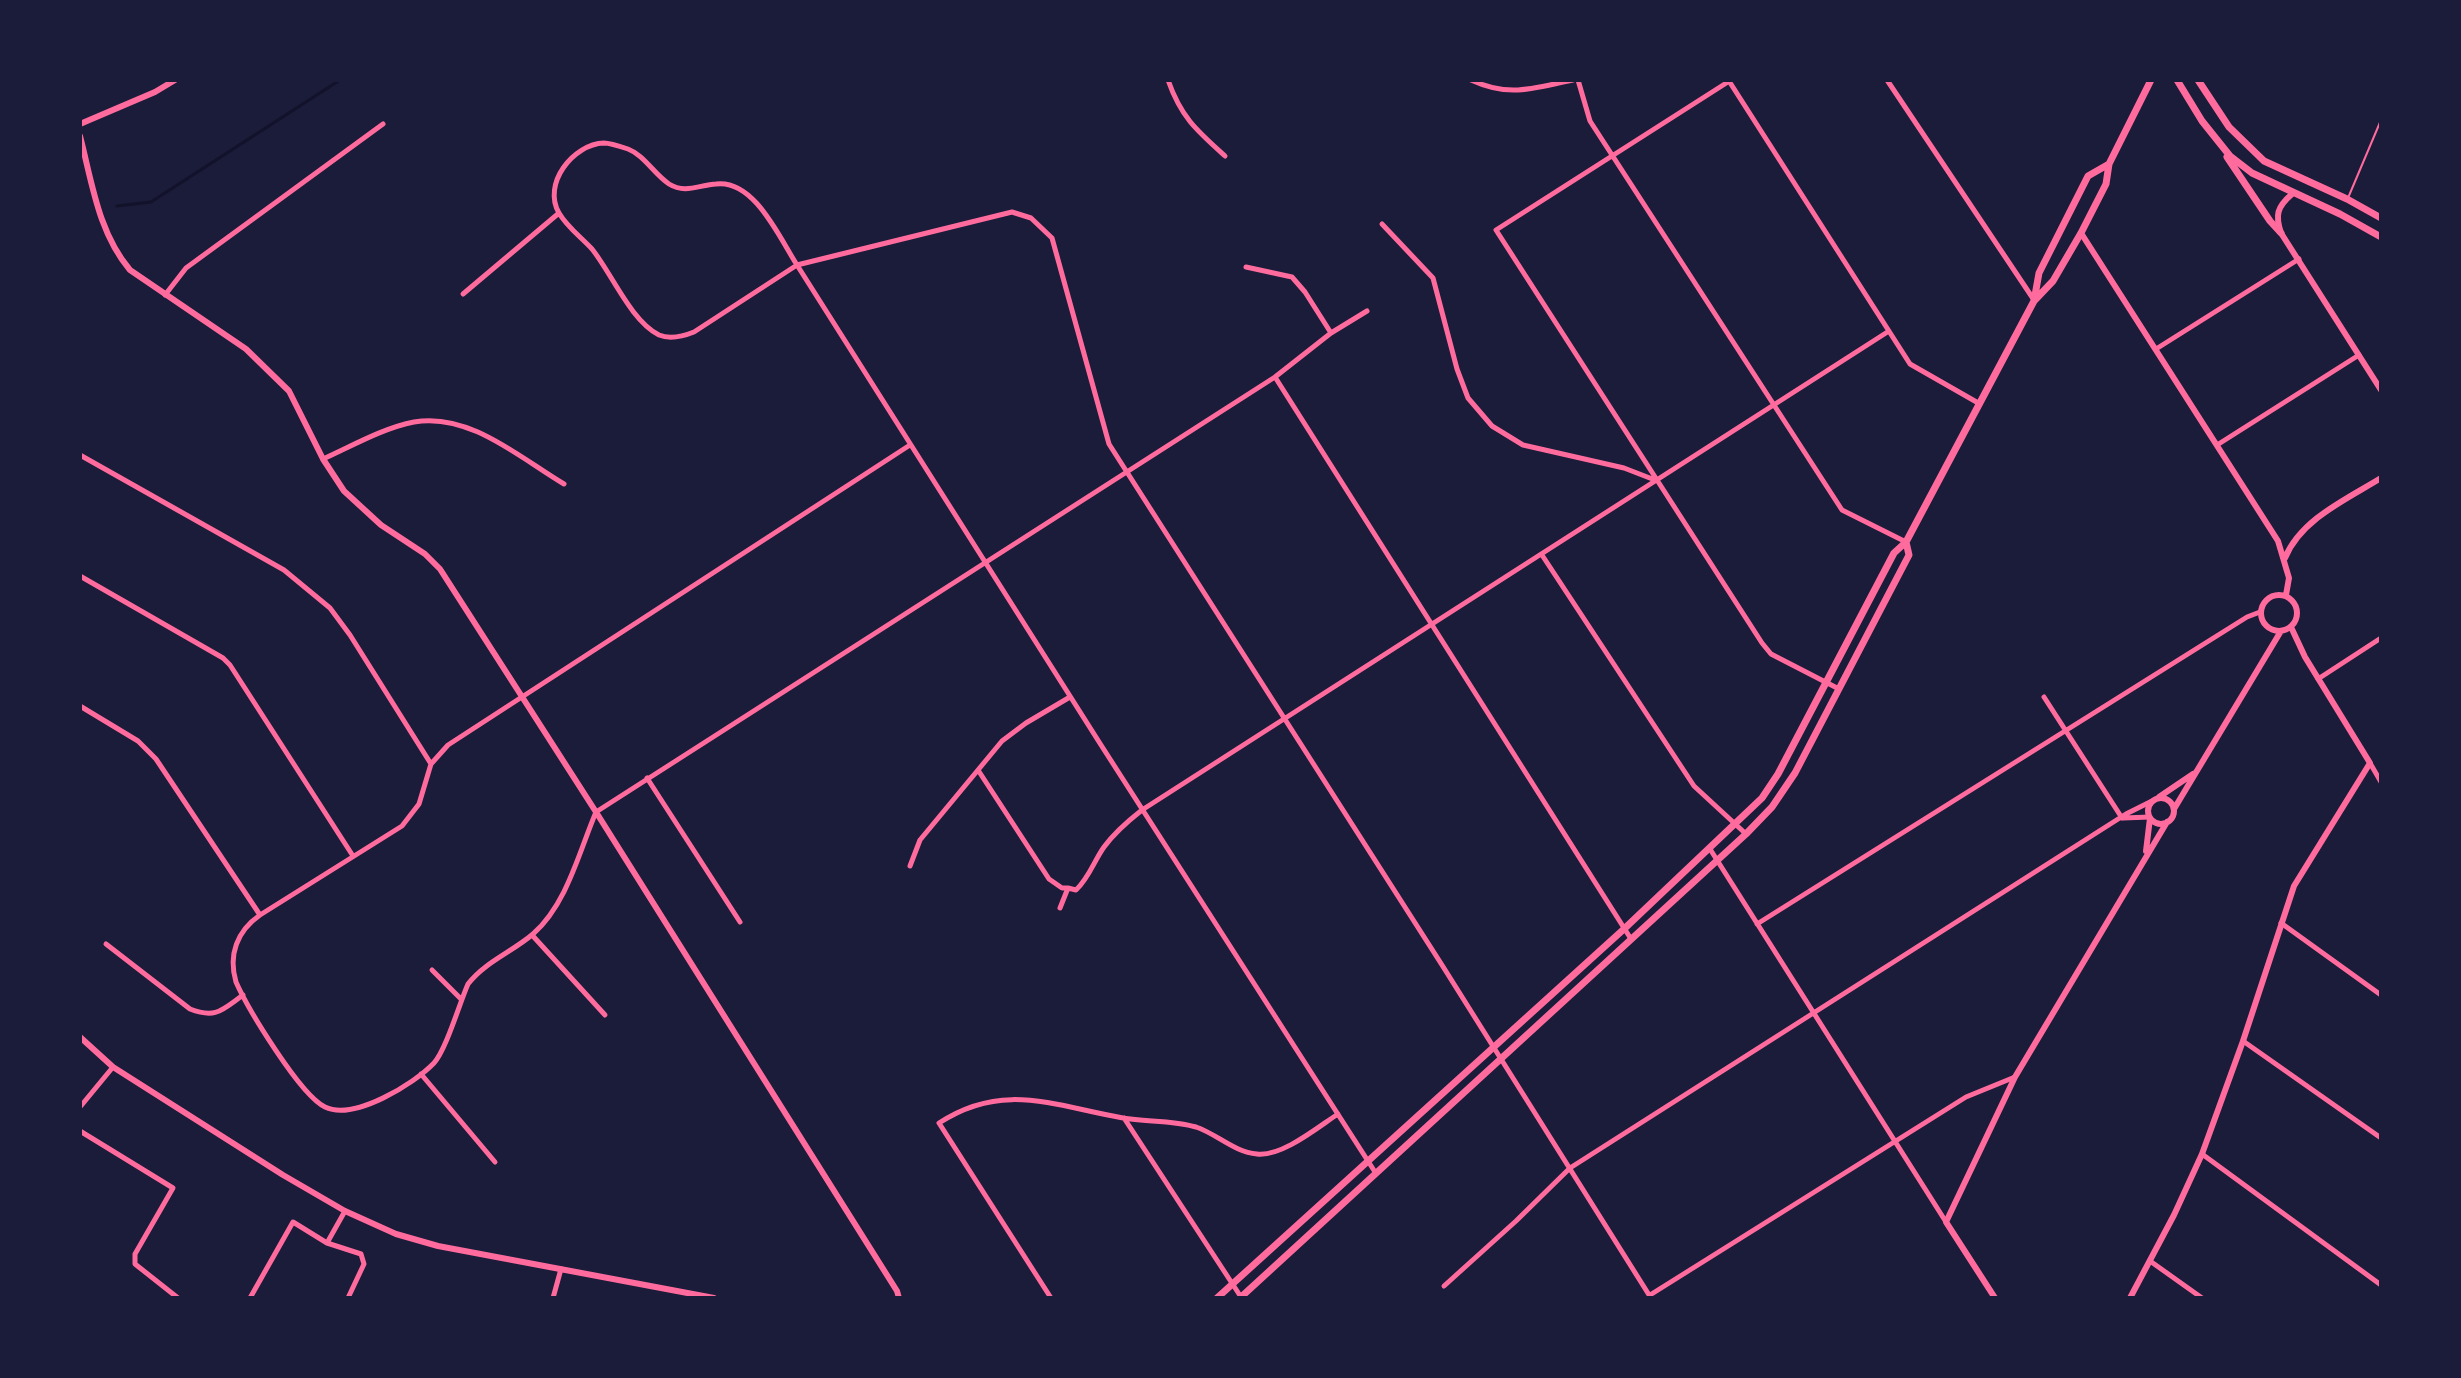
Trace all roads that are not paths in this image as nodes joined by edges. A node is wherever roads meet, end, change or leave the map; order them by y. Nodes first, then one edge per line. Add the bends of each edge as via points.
1 (175, 80) edge
2 (1168, 80) edge
3 (1471, 80) edge
4 (1576, 80) edge
5 (1887, 80) edge
6 (2151, 80) edge
7 (2177, 80) edge
8 (2198, 80) edge
9 (1730, 81) edge
10 (2381, 120) edge
11 (80, 124) edge
12 (383, 124) dead end
13 (2212, 135) junction
14 (80, 136) edge
15 (1612, 155) junction
16 (1225, 156) dead end
17 (2109, 164) junction
18 (2292, 194) junction
19 (2347, 199) junction
20 (559, 213) junction
21 (2381, 218) edge
22 (1382, 224) dead end
23 (2081, 233) junction
24 (2281, 233) junction
25 (2381, 237) edge
26 (2299, 259) junction
27 (797, 265) junction
28 (1246, 267) dead end
29 (463, 294) dead end
30 (165, 295) junction
31 (2034, 301) junction
32 (1367, 311) dead end
33 (1889, 331) junction
34 (1331, 333) junction
35 (2156, 349) junction
36 (2359, 355) junction
37 (1275, 377) junction
38 (2381, 390) edge
39 (1980, 404) junction
40 (1774, 405) junction
41 (910, 445) junction
42 (2217, 445) junction
43 (80, 455) edge
44 (323, 459) junction
45 (1126, 472) junction
46 (2381, 478) edge
47 (1656, 480) junction
48 (564, 484) dead end
49 (1906, 542) junction
50 (1541, 555) junction
51 (2285, 558) junction
52 (985, 562) junction
53 (80, 576) edge
54 (2286, 595) junction
55 (2260, 612) junction
56 (1432, 626) junction
57 (2291, 627) junction
58 (2281, 631) junction
59 (2381, 638) edge
60 (2317, 679) junction
61 (1827, 682) junction
62 (1839, 689) junction
63 (522, 697) junction
64 (1070, 697) junction
65 (2044, 697) dead end
66 (80, 706) edge
67 (1285, 719) junction
68 (2066, 730) junction
69 (2370, 763) junction
70 (431, 764) junction
71 (978, 770) junction
72 (2196, 771) junction
73 (647, 778) junction
74 (2381, 782) edge
75 (2154, 800) junction
76 (2174, 809) junction
77 (1142, 810) junction
78 (596, 812) junction
79 (2150, 817) junction
80 (2122, 818) junction
81 (2167, 822) junction
82 (1736, 825) junction
83 (1746, 834) junction
84 (1710, 849) junction
85 (2146, 855) junction
86 (353, 856) junction
87 (1717, 860) junction
88 (910, 866) dead end
89 (1068, 888) junction
90 (1060, 908) dead end
91 (260, 915) junction
92 (740, 922) dead end
93 (2281, 923) junction
94 (1757, 924) junction
95 (1624, 929) junction
96 (532, 935) junction
97 (1631, 940) junction
98 (106, 944) dead end
99 (432, 970) dead end
100 (243, 995) junction
101 (2381, 995) edge
102 (461, 999) junction
103 (1814, 1013) junction
104 (605, 1015) dead end
105 (80, 1037) edge
106 (2243, 1041) junction
107 (1493, 1046) junction
108 (1500, 1057) junction
109 (113, 1067) junction
110 (421, 1074) junction
111 (2015, 1077) junction
112 (80, 1107) edge
113 (1338, 1114) junction
114 (1124, 1118) junction
115 (80, 1131) edge
116 (2381, 1138) edge
117 (1895, 1141) junction
118 (2202, 1154) junction
119 (1368, 1161) junction
120 (495, 1162) dead end
121 (1570, 1168) junction
122 (1375, 1172) junction
123 (345, 1211) junction
124 (1946, 1222) junction
125 (327, 1243) junction
126 (2150, 1261) junction
127 (561, 1268) junction
128 (1233, 1284) junction
129 (2381, 1285) edge
130 (1444, 1286) dead end
131 (689, 1296) edge
132 (1651, 1297) edge
133 (178, 1298) edge
134 (250, 1298) edge
135 (348, 1298) edge
136 (553, 1298) edge
137 (714, 1298) edge
138 (899, 1298) edge
139 (1051, 1298) edge
140 (1217, 1298) edge
141 (1240, 1298) edge
142 (1995, 1298) edge
143 (2130, 1298) edge
144 (2202, 1298) edge

1 - 11 street
2 - 16 street via 1178,108
3 - 4 street via 1515,92
4 - 15 street via 1590,121
5 - 31 street
6 - 17 main road
7 - 13 main road
8 - 19 main road via 2253,152
9 - 15 street
9 - 33 street
10 - 19 lane
12 - 30 street via 186,268
13 - 18 main road via 2252,173
13 - 24 main road
14 - 30 street via 104,230 130,270
15 - 40 street
15 - 47 street via 1496,230
17 - 23 main road via 2106,184
17 - 31 main road via 2088,176 2039,273
18 - 24 street via 2279,207
18 - 25 main road
19 - 21 main road
20 - 27 street via 594,251 635,312 663,337 694,332
20 - 27 street via 555,197 561,170 578,152 604,143 630,149 674,187 736,186 755,199
20 - 29 street
22 - 47 street via 1433,278 1468,398 1492,426 1523,445
23 - 31 main road via 2053,281
23 - 35 street
24 - 26 street
26 - 35 street
26 - 36 street
27 - 41 street
27 - 45 street via 1012,212 1031,218 1055,246 1109,444
28 - 34 street via 1292,277
30 - 44 street via 246,349 289,391
31 - 39 main road
32 - 34 street
33 - 39 street via 1910,364
33 - 40 street
34 - 37 street
35 - 42 street
36 - 38 street
36 - 42 street
37 - 45 street
37 - 56 street
39 - 49 main road
40 - 47 street
40 - 49 street via 1842,510
41 - 52 street
41 - 63 street
42 - 51 street
43 - 70 street via 284,570 330,608
44 - 48 street via 392,429 434,420 465,426
44 - 63 street via 344,491 440,569
45 - 52 street
45 - 67 street
46 - 51 street via 2317,519 2291,543
47 - 50 street
47 - 61 street via 1771,654
49 - 61 main road via 1894,553
49 - 62 main road via 1909,555
50 - 56 street
50 - 82 street via 1694,786
51 - 54 street
52 - 64 street
52 - 73 street
53 - 86 street via 230,665
54 - 55 street via 2268,597
54 - 57 street via 2297,609
55 - 58 street via 2270,630
55 - 68 street
56 - 67 street
56 - 95 street
57 - 58 street
57 - 60 street
58 - 72 street
59 - 60 street
60 - 69 street
61 - 62 street
61 - 82 main road via 1778,774
62 - 83 main road via 1790,782
63 - 70 street via 448,745
63 - 78 street
64 - 71 street via 1002,741
64 - 77 street
65 - 68 street
66 - 91 street via 138,741 156,759
67 - 77 street
67 - 107 street
68 - 80 street
68 - 94 street
69 - 74 street
69 - 93 street via 2294,886
70 - 86 street via 419,804 402,826
71 - 88 street via 920,840
71 - 89 street via 1049,879
72 - 75 street
72 - 76 street
73 - 78 street
73 - 92 street
75 - 76 street via 2168,799
75 - 79 street
75 - 80 street
76 - 81 street
77 - 89 street via 1112,837 1085,882 1076,890
77 - 113 street
78 - 96 street via 559,900
78 - 138 street
79 - 80 street
79 - 81 street
79 - 85 street
80 - 103 street
81 - 85 street
82 - 83 street
82 - 84 main road
83 - 87 main road
84 - 87 street
84 - 95 main road
85 - 111 street
86 - 91 street
87 - 94 street
87 - 97 main road
89 - 90 street
91 - 100 street via 246,926 234,950 234,975
93 - 101 street
93 - 106 street
94 - 103 street
95 - 97 street
95 - 107 main road
96 - 102 street via 476,973
96 - 104 street
97 - 108 main road
98 - 100 street via 190,1009 206,1015
99 - 102 street
100 - 110 street via 301,1087 323,1106 351,1110 374,1103
102 - 110 street via 436,1061
103 - 117 street
103 - 121 street
105 - 109 street
106 - 116 street
106 - 118 street
107 - 108 street
107 - 119 main road
108 - 121 street
108 - 122 main road
109 - 112 street
109 - 123 street
110 - 120 street
111 - 117 street via 1966,1097
111 - 124 street
113 - 114 street via 1285,1148 1259,1155 1196,1127
113 - 119 street
114 - 128 street
114 - 139 street via 1020,1098 959,1110 939,1123
115 - 133 street via 173,1188 135,1254 135,1264
117 - 124 street
117 - 132 street
118 - 126 street
118 - 129 street
119 - 122 street
119 - 128 main road
121 - 130 street
121 - 132 street
122 - 141 main road
123 - 125 street
123 - 127 street via 438,1246
124 - 142 street
125 - 134 street via 293,1222
125 - 135 street via 361,1254 364,1264
126 - 143 street
126 - 144 street
127 - 131 street
127 - 136 street
128 - 140 main road
128 - 141 street
131 - 137 street

